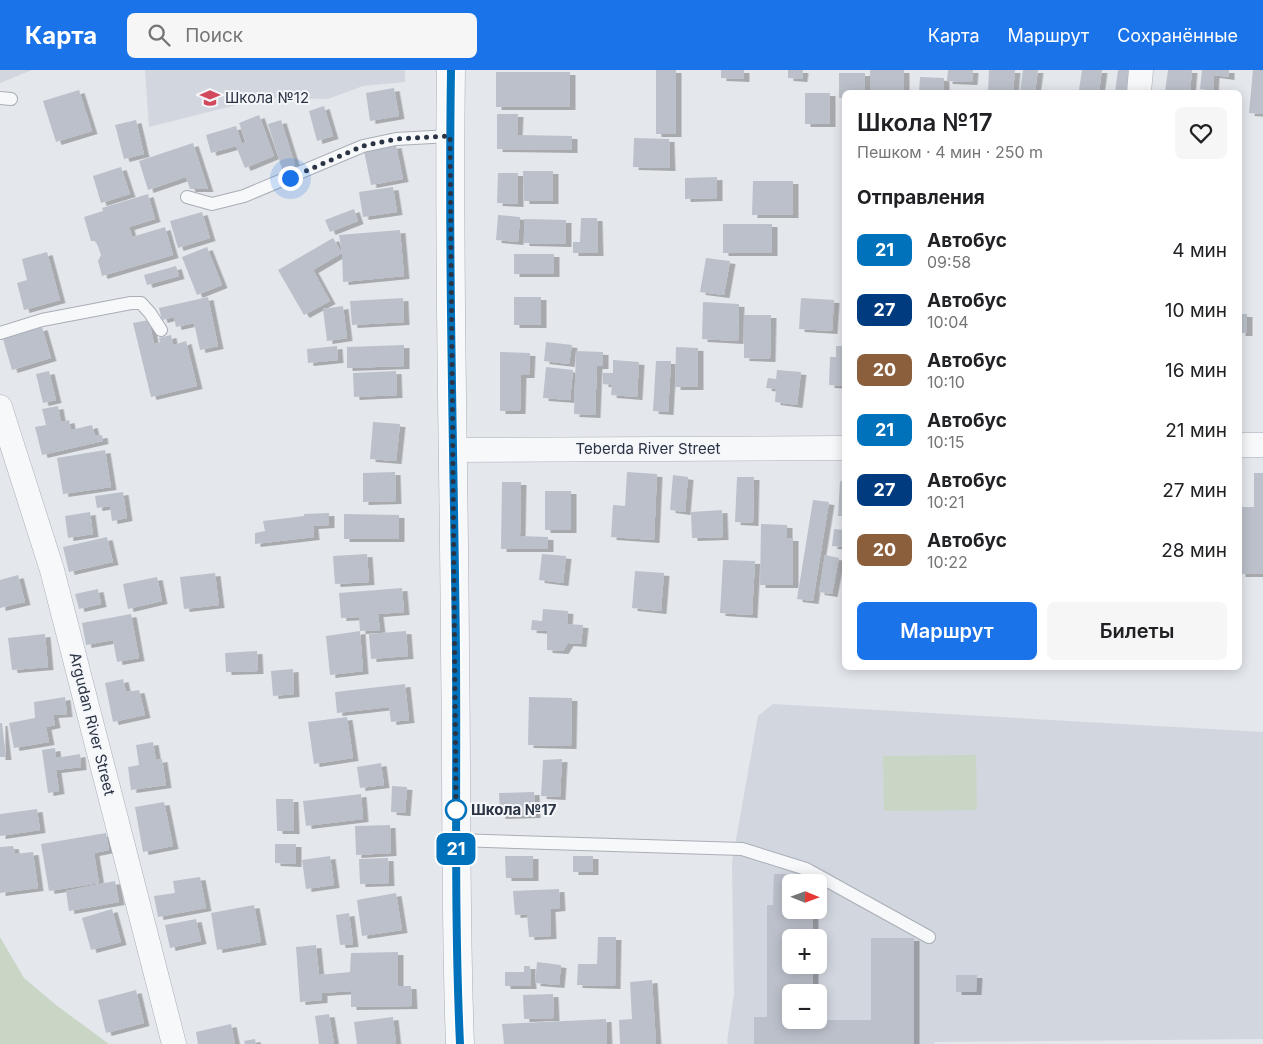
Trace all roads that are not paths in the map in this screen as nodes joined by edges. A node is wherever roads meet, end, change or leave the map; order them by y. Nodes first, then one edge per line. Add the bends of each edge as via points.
1 (451, 70) edge
2 (1141, 70) edge
3 (1139, 90) edge
4 (450, 136) junction
5 (187, 197) dead end
6 (161, 330) dead end
7 (0, 333) edge
8 (0, 407) edge
9 (1242, 445) edge
10 (1263, 445) edge
11 (842, 448) edge
12 (452, 450) junction
13 (456, 840) junction
14 (929, 937) dead end
15 (174, 1044) edge
16 (460, 1044) edge

1 - 4 street
2 - 3 street
4 - 5 lane via 396,139 363,146 244,196 212,204
4 - 12 street
6 - 7 lane via 141,303 131,303 42,320
8 - 15 street, Argudan River Street via 52,570
9 - 10 street
11 - 12 street, Teberda River Street
12 - 13 street
13 - 14 lane via 742,848 806,869
13 - 16 street

